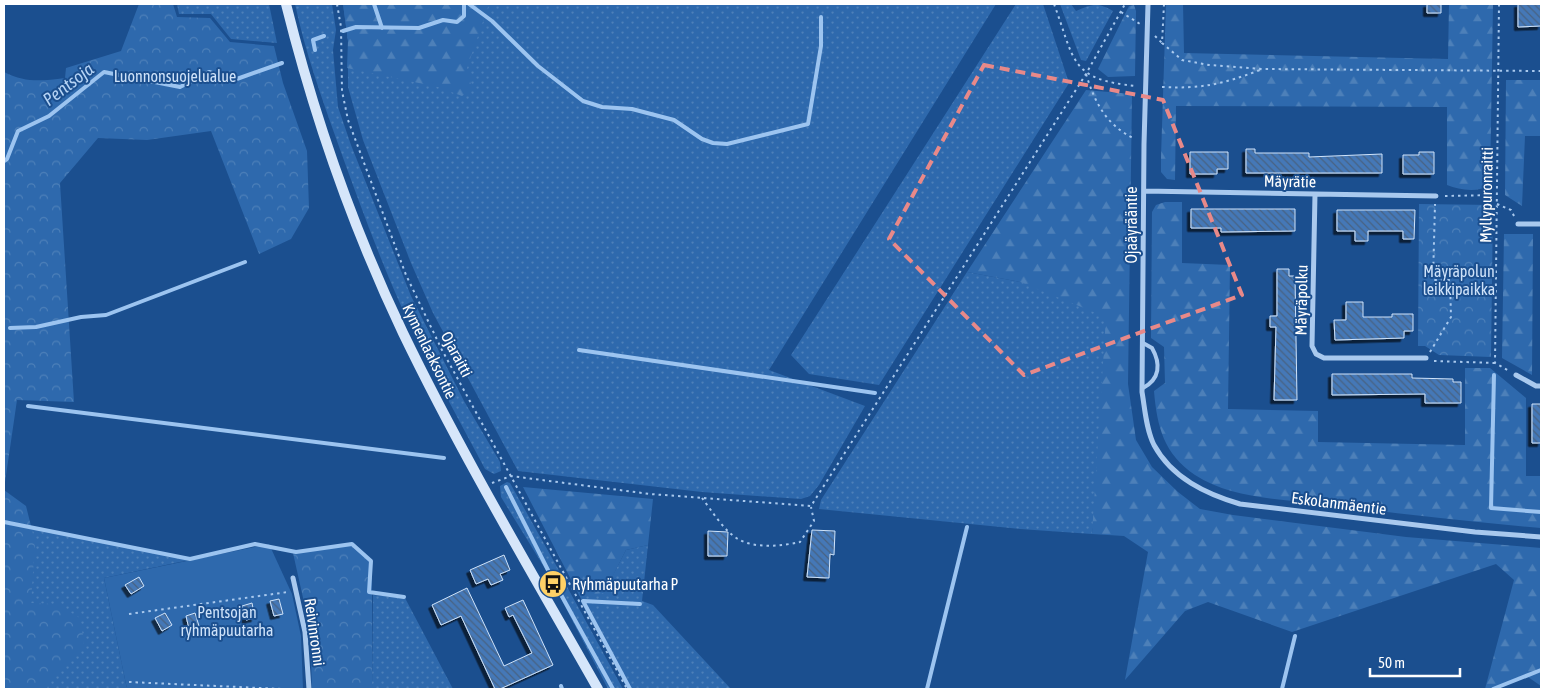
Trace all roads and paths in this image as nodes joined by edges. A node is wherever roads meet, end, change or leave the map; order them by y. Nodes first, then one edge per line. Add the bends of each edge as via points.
1 (286, 4) edge
2 (337, 4) edge
3 (1054, 4) edge
4 (1125, 4) edge
5 (1148, 4) edge
6 (1164, 4) edge
7 (1499, 4) edge
8 (1263, 69) junction
9 (1499, 71) junction
10 (1541, 71) edge
11 (1086, 74) junction
12 (1136, 86) dead end
13 (1162, 87) dead end
14 (1144, 144) junction
15 (1144, 191) junction
16 (1315, 194) junction
17 (1497, 195) junction
18 (1436, 196) junction
19 (1497, 204) junction
20 (1518, 224) joint
21 (1541, 224) edge
22 (1143, 343) junction
23 (1426, 358) junction
24 (1495, 362) junction
25 (1516, 375) joint
26 (1541, 386) edge
27 (1143, 388) junction
28 (1154, 444) joint
29 (511, 476) junction
30 (484, 488) junction
31 (702, 498) junction
32 (811, 506) junction
33 (1541, 537) edge
34 (293, 578) dead end
35 (566, 578) junction
36 (553, 584) dead end
37 (296, 590) junction
38 (129, 614) dead end
39 (129, 682) dead end
40 (594, 688) edge
41 (282, 689) edge
42 (309, 689) edge
43 (626, 689) edge

1 - 30 main road, Kymenlaaksontie via 326,138 379,279 439,406
2 - 29 path, Ojaraitti via 341,27 342,91 352,133 423,313
3 - 11 path via 1077,65
4 - 11 path
5 - 14 street, Ojaäyrääntie
6 - 8 path via 1162,43 1182,60
7 - 9 path, Myllypuronraitti
8 - 9 path
8 - 13 path via 1194,89
9 - 10 path
9 - 17 path, Myllypuronraitti
11 - 12 path via 1102,81
11 - 14 path via 1095,103 1127,135
11 - 32 path
14 - 15 street, Ojaäyrääntie
15 - 16 street, Mäyrätie
15 - 22 street, Ojaäyrääntie
16 - 18 street, Mäyrätie
16 - 23 street, Mäyräpolku via 1312,346 1316,354 1324,358
17 - 18 path
17 - 19 path, Myllypuronraitti
18 - 23 path via 1434,280 1450,280 1451,317
19 - 20 path via 1512,210
19 - 24 path, Myllypuronraitti
20 - 21 street
22 - 27 street, Ojaäyrääntie
22 - 27 lane via 1152,348 1158,364 1153,382
23 - 24 path via 1434,361
24 - 25 path
25 - 26 street
27 - 28 street, Ojaäyrääntie via 1147,423
28 - 33 street, Eskolanmäentie via 1193,486 1240,504
29 - 30 path
29 - 31 path
29 - 35 path, Ojaraitti
30 - 40 main road, Kymenlaaksontie
31 - 32 path
31 - 32 path via 737,539 748,544 785,546 800,542 814,521
34 - 37 street, Reivinronni
35 - 36 path
35 - 43 path, Ojaraitti
37 - 38 path
37 - 42 street, Reivinronni via 305,632
39 - 41 path

